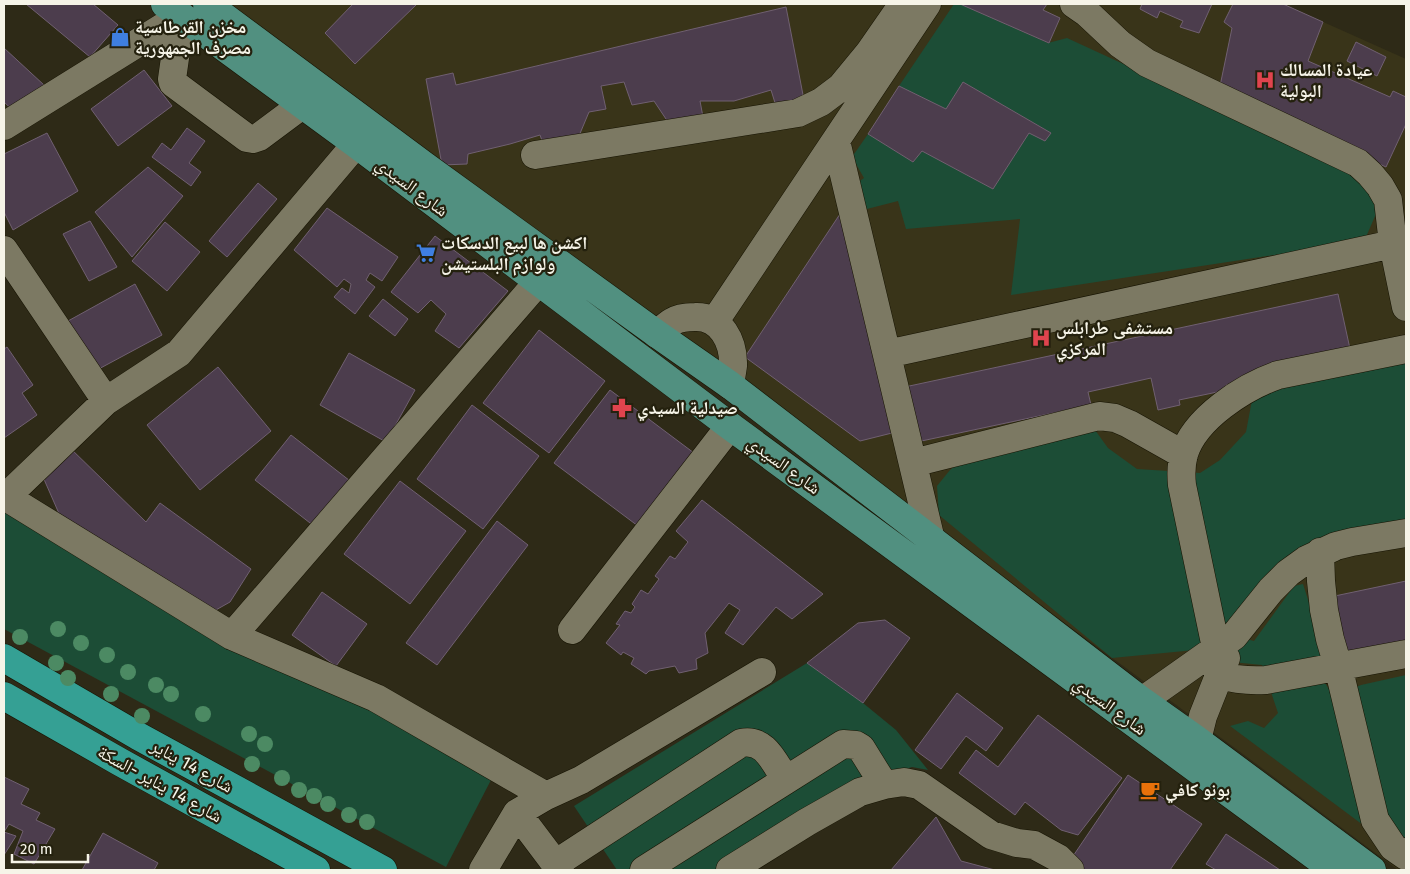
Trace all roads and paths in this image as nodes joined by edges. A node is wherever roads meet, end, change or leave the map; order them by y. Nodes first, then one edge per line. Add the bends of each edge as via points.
1 (207, 4) edge
2 (903, 4) edge
3 (927, 4) edge
4 (1074, 4) edge
5 (173, 10) edge
6 (302, 105) junction
7 (5, 123) edge
8 (836, 141) junction
9 (356, 144) junction
10 (535, 155) dead end
11 (1394, 244) junction
12 (4, 250) edge
13 (538, 282) junction
14 (1406, 307) edge
15 (715, 321) junction
16 (657, 334) junction
17 (1406, 349) edge
18 (887, 354) junction
19 (730, 385) junction
20 (106, 401) junction
21 (730, 426) junction
22 (1184, 455) junction
23 (913, 463) junction
24 (5, 496) edge
25 (1406, 533) edge
26 (931, 540) junction
27 (1320, 552) junction
28 (572, 630) dead end
29 (232, 636) junction
30 (1225, 642) junction
31 (1406, 654) edge
32 (4, 658) edge
33 (1338, 666) junction
34 (762, 672) dead end
35 (1220, 675) junction
36 (4, 696) edge
37 (1142, 701) junction
38 (1197, 740) junction
39 (786, 780) junction
40 (884, 785) junction
41 (546, 796) junction
42 (517, 813) junction
43 (1406, 856) edge
44 (557, 867) edge
45 (316, 870) edge
46 (382, 870) edge
47 (483, 870) edge
48 (644, 870) edge
49 (730, 870) edge
50 (1070, 870) edge
51 (1334, 870) edge
52 (1372, 870) edge

1 - 16 main road, شارع السيدي
2 - 10 street via 841,87 798,113
3 - 8 street
4 - 11 street via 1147,63 1358,162 1388,200
5 - 6 main road, شارع السيدي
5 - 6 street via 173,83 247,138 259,136
5 - 7 street
6 - 9 main road, شارع السيدي
8 - 15 street
8 - 18 street
9 - 13 main road, شارع السيدي
9 - 20 street via 179,353
11 - 14 street
11 - 18 street
12 - 20 street
13 - 21 main road, شارع السيدي
13 - 29 street
15 - 16 street via 701,317 680,319
15 - 19 street via 724,331 730,346 733,364
16 - 19 main road, شارع السيدي
17 - 22 street via 1261,381 1217,410 1193,435
18 - 23 street
19 - 26 main road, شارع السيدي
20 - 24 street
21 - 28 street
21 - 51 main road, شارع السيدي
22 - 23 street via 1129,424 1099,416
22 - 30 street via 1182,485
23 - 26 street
24 - 29 street
25 - 27 street via 1352,542
26 - 37 main road, شارع السيدي
27 - 30 street via 1288,573
27 - 33 street via 1324,610
29 - 41 street via 376,698
30 - 35 street
30 - 37 street
31 - 33 street
32 - 46 highway, شارع 14 يناير
33 - 35 street via 1253,681
33 - 43 street via 1375,820 1393,848
34 - 41 street via 581,780
35 - 38 street
36 - 45 highway, شارع 14 يناير -السكة
37 - 38 main road, شارع السيدي
38 - 52 main road, شارع السيدي
39 - 40 street via 843,744 849,744 861,748
39 - 44 street via 763,747 749,741 741,743
39 - 48 street
40 - 49 street via 860,792
40 - 50 street via 904,782 919,785 990,835 1034,844 1058,858
41 - 42 street
42 - 44 street
42 - 47 street

